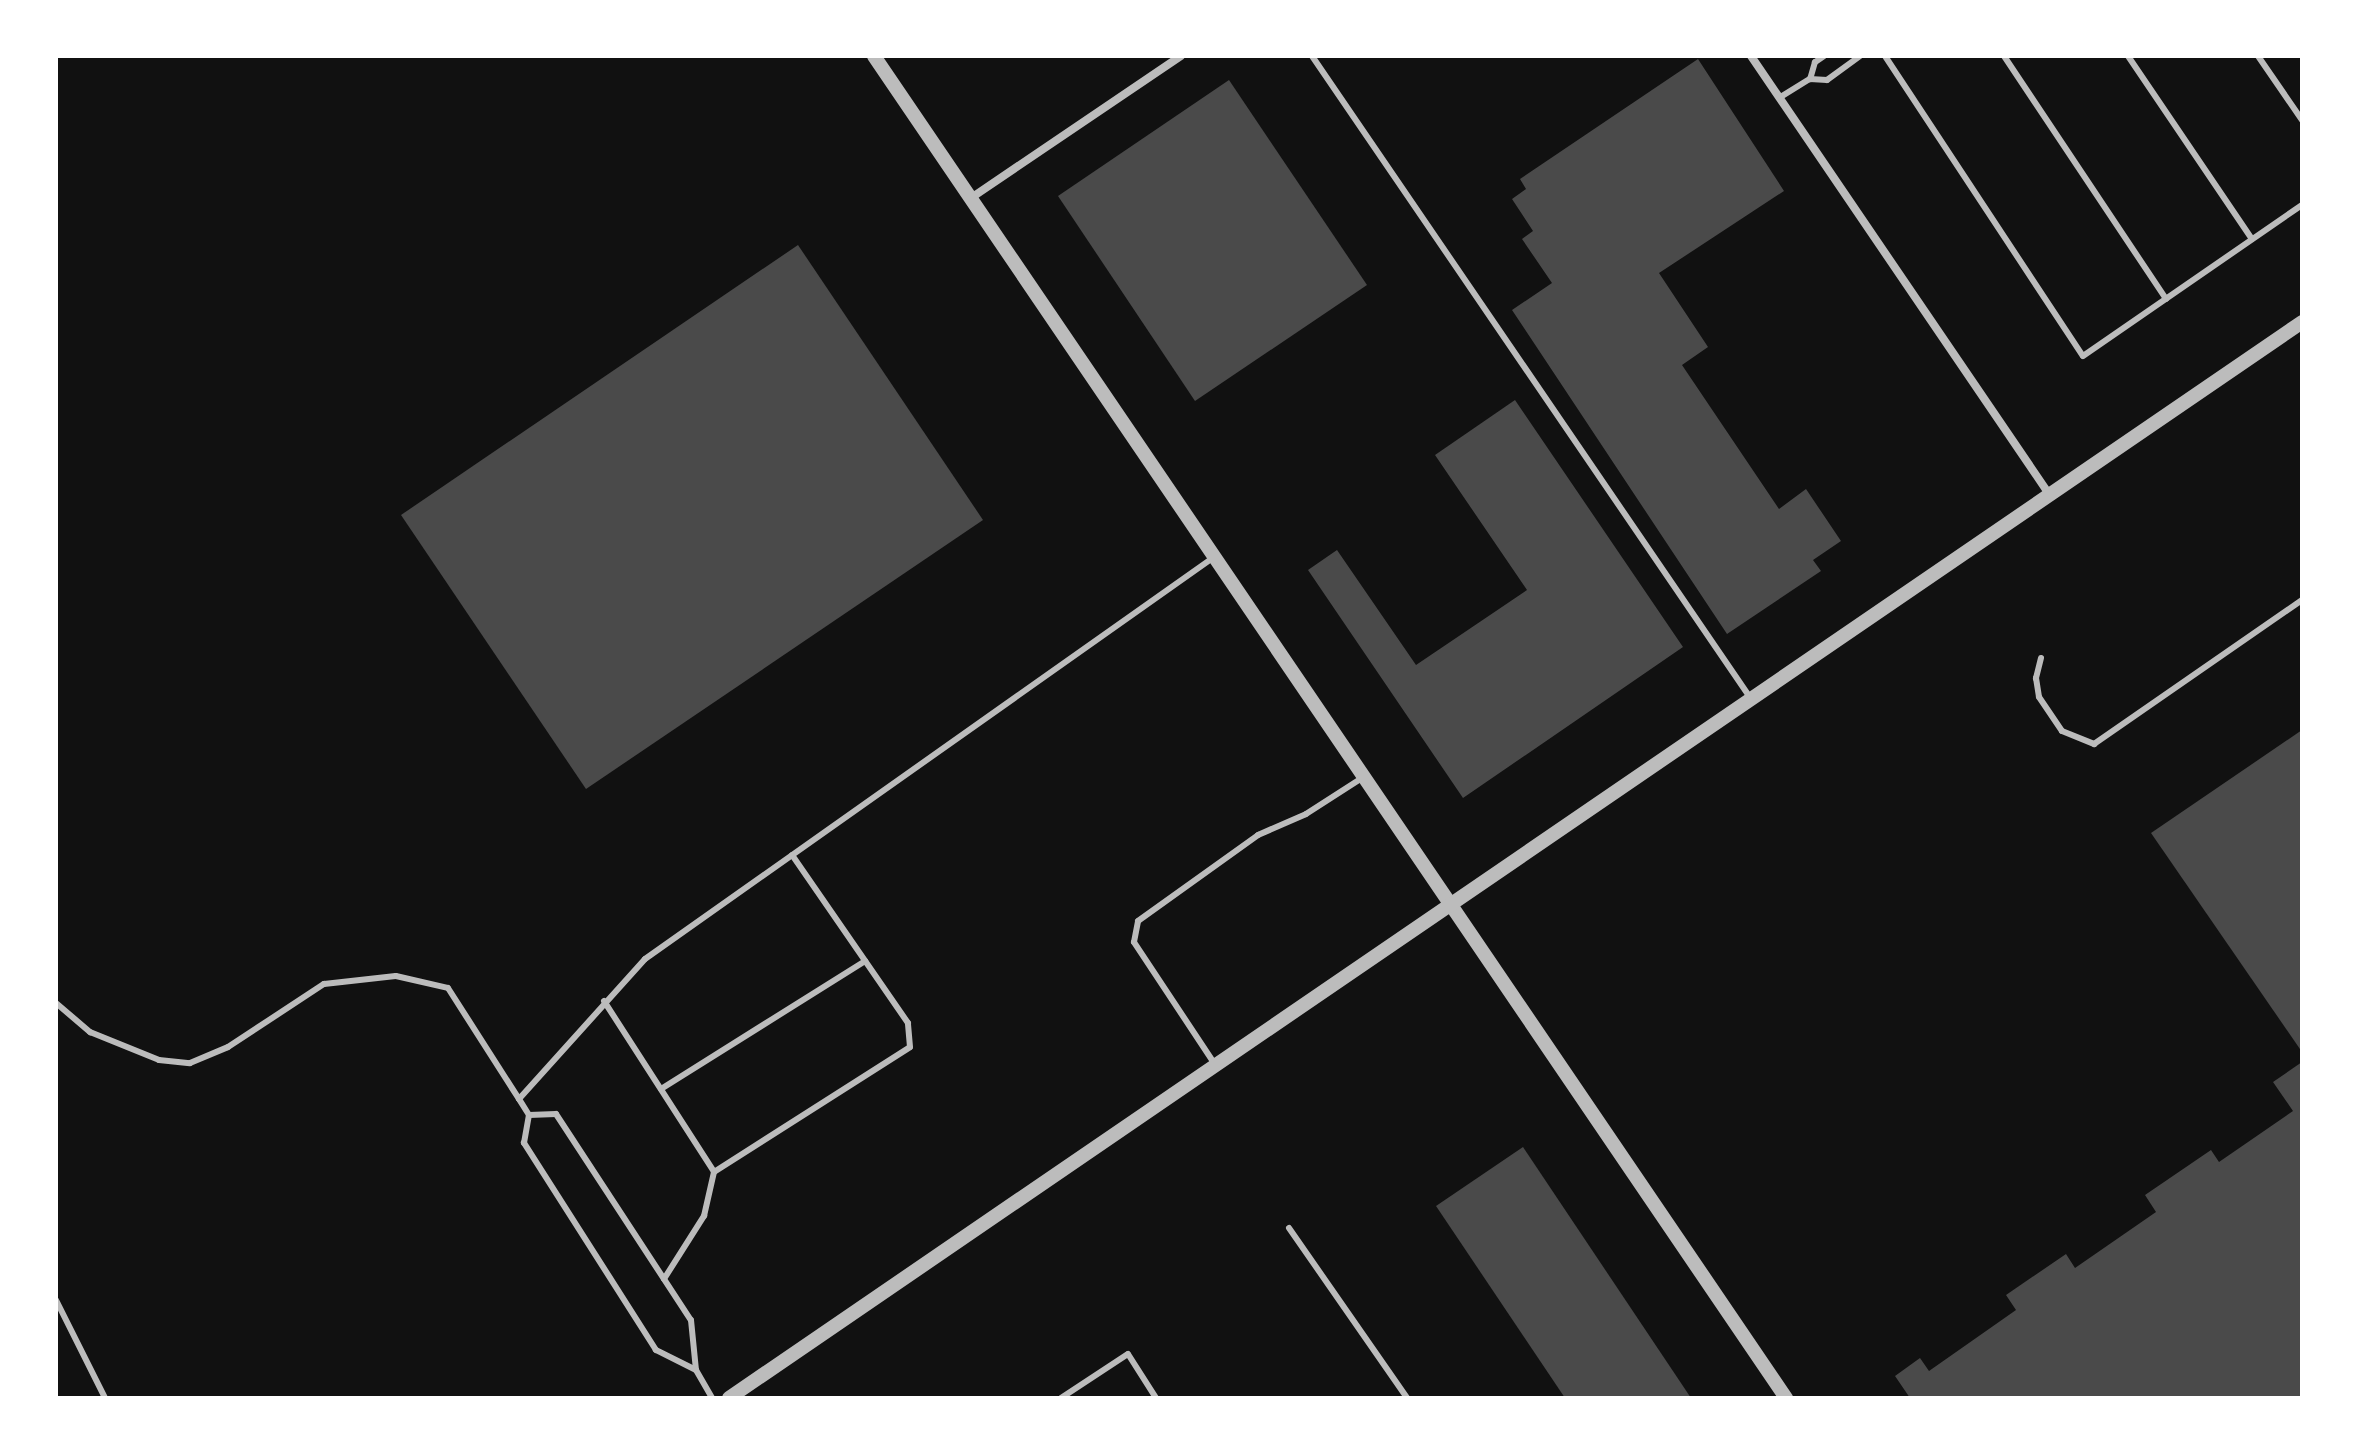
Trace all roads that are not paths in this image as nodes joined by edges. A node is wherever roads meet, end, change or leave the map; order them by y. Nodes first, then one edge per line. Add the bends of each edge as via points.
1 (874, 56) edge
2 (1181, 56) edge
3 (1312, 56) edge
4 (1751, 56) edge
5 (1824, 56) edge
6 (1860, 56) edge
7 (1885, 56) edge
8 (2004, 56) edge
9 (2128, 56) edge
10 (2258, 56) edge
11 (1810, 79) junction
12 (1779, 98) junction
13 (2302, 120) edge
14 (971, 198) junction
15 (2302, 205) edge
16 (2252, 239) junction
17 (2166, 299) junction
18 (2302, 322) edge
19 (2049, 494) junction
20 (1214, 557) junction
21 (2302, 600) edge
22 (2041, 658) dead end
23 (1749, 696) junction
24 (1362, 778) junction
25 (792, 855) junction
26 (1446, 902) junction
27 (865, 961) junction
28 (604, 1001) junction
29 (56, 1003) edge
30 (1214, 1063) junction
31 (661, 1089) junction
32 (519, 1099) junction
33 (529, 1115) junction
34 (714, 1172) junction
35 (1289, 1228) dead end
36 (664, 1279) junction
37 (56, 1300) edge
38 (696, 1370) junction
39 (105, 1398) edge
40 (712, 1398) edge
41 (729, 1398) edge
42 (1061, 1398) edge
43 (1156, 1398) edge
44 (1407, 1398) edge
45 (1786, 1398) edge

1 - 14 street
2 - 14 street
3 - 23 lane
4 - 12 street
5 - 11 lane via 1815,62
6 - 11 lane via 1827,80
7 - 17 lane via 2083,356
8 - 17 lane
9 - 16 lane
10 - 13 lane
11 - 12 lane
12 - 19 street
14 - 20 street
15 - 16 lane
16 - 17 lane
18 - 19 street
19 - 23 street
20 - 24 street
20 - 25 lane
21 - 22 lane via 2094,744 2062,731 2039,697
23 - 26 street
24 - 26 street
24 - 30 lane via 1306,814 1258,835 1138,921 1134,942
25 - 27 lane
25 - 28 lane via 645,959
26 - 30 street
26 - 45 street
27 - 31 lane
27 - 34 lane via 908,1023 910,1047
28 - 31 lane
28 - 32 lane
29 - 32 lane via 90,1032 159,1060 190,1063 228,1047 324,984 396,976 448,988
30 - 41 street
31 - 34 lane
32 - 33 lane
33 - 36 lane via 556,1114
33 - 38 lane via 524,1143 656,1350
34 - 36 lane via 704,1216
35 - 44 lane
36 - 38 lane via 691,1320
37 - 39 lane
38 - 40 lane
42 - 43 lane via 1128,1354

